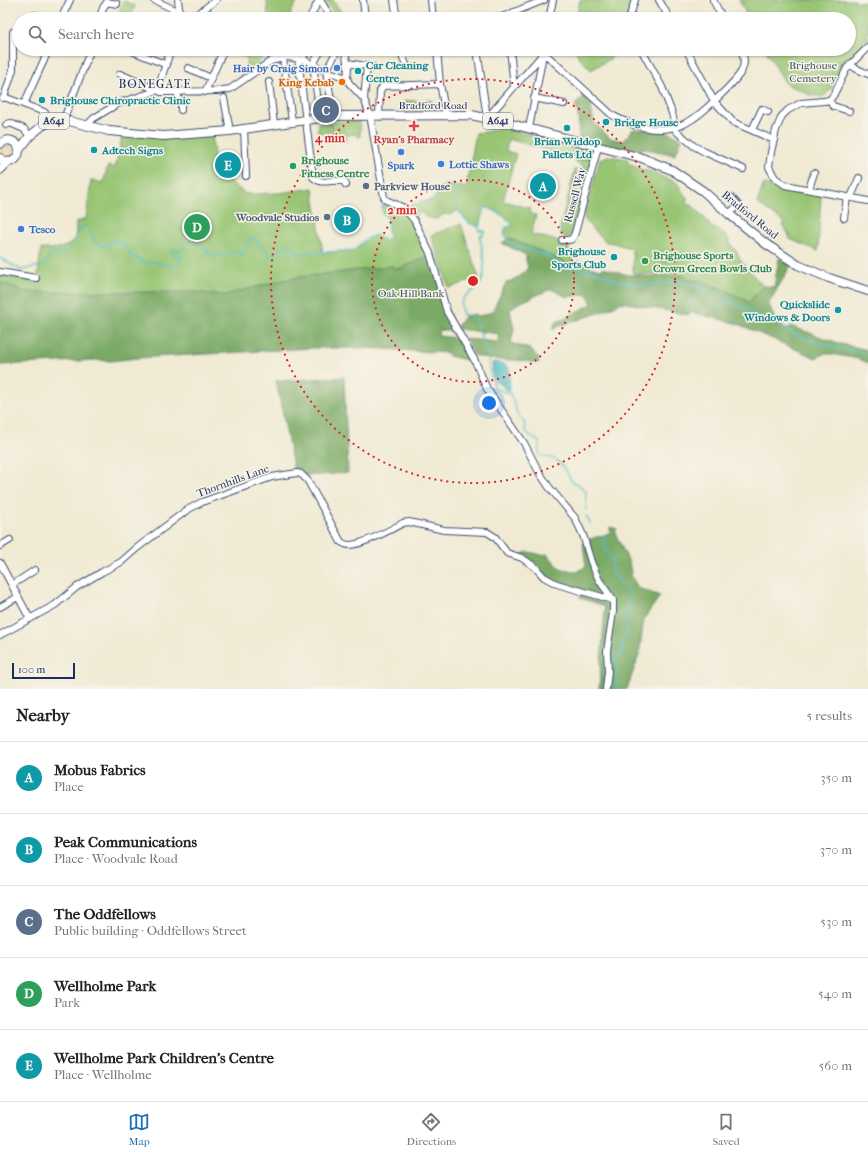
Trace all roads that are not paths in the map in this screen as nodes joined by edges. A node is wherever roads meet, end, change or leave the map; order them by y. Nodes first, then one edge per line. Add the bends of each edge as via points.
1 (70, 0) edge
2 (154, 0) edge
3 (178, 0) edge
4 (216, 0) edge
5 (319, 0) edge
6 (363, 0) edge
7 (394, 0) edge
8 (431, 0) edge
9 (544, 0) edge
10 (553, 0) edge
11 (635, 0) edge
12 (659, 0) edge
13 (713, 0) edge
14 (117, 4) dead end
15 (64, 12) edge
16 (102, 12) edge
17 (178, 12) joint
18 (201, 12) edge
19 (313, 12) edge
20 (324, 12) edge
21 (365, 12) edge
22 (396, 12) edge
23 (432, 12) edge
24 (518, 12) edge
25 (550, 12) edge
26 (631, 12) edge
27 (666, 12) edge
28 (719, 12) edge
29 (868, 47) edge
30 (15, 56) edge
31 (46, 56) edge
32 (88, 56) edge
33 (145, 56) edge
34 (169, 56) edge
35 (221, 56) edge
36 (318, 56) edge
37 (334, 56) edge
38 (346, 56) edge
39 (403, 56) edge
40 (438, 56) edge
41 (478, 56) edge
42 (511, 56) edge
43 (540, 56) edge
44 (542, 56) edge
45 (547, 56) edge
46 (644, 56) edge
47 (690, 56) edge
48 (742, 56) edge
49 (285, 57) junction
50 (300, 58) junction
51 (347, 63) junction
52 (313, 64) junction
53 (406, 64) dead end
54 (850, 64) junction
55 (167, 65) junction
56 (188, 68) dead end
57 (326, 71) junction
58 (120, 74) dead end
59 (868, 74) edge
60 (211, 78) junction
61 (347, 78) junction
62 (269, 82) dead end
63 (440, 84) junction
64 (514, 87) junction
65 (156, 90) junction
66 (178, 92) junction
67 (205, 92) junction
68 (224, 98) dead end
69 (534, 98) junction
70 (364, 99) junction
71 (829, 100) junction
72 (714, 101) junction
73 (24, 104) junction
74 (564, 104) dead end
75 (181, 110) dead end
76 (849, 111) dead end
77 (768, 112) dead end
78 (446, 115) junction
79 (334, 116) junction
80 (370, 116) junction
81 (379, 116) junction
82 (320, 117) junction
83 (486, 118) junction
84 (306, 120) junction
85 (63, 121) junction
86 (292, 121) junction
87 (52, 122) junction
88 (274, 124) junction
89 (6, 125) dead end
90 (90, 127) junction
91 (674, 127) junction
92 (244, 128) junction
93 (529, 128) junction
94 (752, 130) junction
95 (230, 131) junction
96 (0, 134) edge
97 (28, 137) junction
98 (774, 140) junction
99 (6, 142) edge
100 (598, 147) junction
101 (19, 150) junction
102 (0, 158) edge
103 (8, 162) junction
104 (743, 169) dead end
105 (0, 170) edge
106 (814, 173) dead end
107 (246, 176) dead end
108 (859, 178) dead end
109 (346, 185) dead end
110 (809, 189) junction
111 (731, 197) dead end
112 (849, 197) junction
113 (868, 201) edge
114 (729, 214) junction
115 (844, 218) dead end
116 (562, 240) dead end
117 (0, 272) edge
118 (36, 278) dead end
119 (868, 291) edge
120 (10, 540) dead end
121 (0, 546) edge
122 (0, 563) edge
123 (35, 570) dead end
124 (12, 585) junction
125 (18, 597) junction
126 (613, 600) junction
127 (0, 607) edge
128 (30, 619) junction
129 (0, 635) edge
130 (606, 689) edge

1 - 15 street
2 - 17 street
3 - 17 street
4 - 18 street
5 - 19 street
5 - 20 street
6 - 21 street
7 - 22 street
8 - 23 street
9 - 24 street
10 - 25 street
11 - 26 street
12 - 27 street
13 - 28 street
14 - 16 street via 107,2
29 - 54 street
30 - 73 street via 12,76 4,98
31 - 73 street
32 - 85 street
33 - 55 street
34 - 55 street
35 - 60 street
36 - 52 street
37 - 57 street
38 - 51 street
39 - 53 street
40 - 63 street
41 - 83 street
42 - 64 street
43 - 64 street
44 - 69 street
45 - 91 street via 612,115 622,121 648,128
46 - 91 street via 662,87 672,113
47 - 72 street
48 - 72 street via 742,70
49 - 50 street
49 - 67 street via 271,61 230,89
49 - 86 street
50 - 52 street
50 - 84 street
51 - 61 street
51 - 70 street via 370,67
52 - 57 street
52 - 82 street
54 - 59 street
54 - 71 street
55 - 65 street
56 - 60 street
57 - 61 street
57 - 79 street
58 - 65 street
60 - 67 street
61 - 70 street
62 - 88 street
63 - 78 street
63 - 81 street via 382,86
64 - 83 street
65 - 66 street
65 - 90 street via 119,103 88,123
66 - 67 street
66 - 75 street
68 - 95 street
69 - 74 street
69 - 93 street
70 - 80 street
71 - 76 street via 836,109
71 - 98 street via 801,103 788,110 778,123
72 - 91 street via 690,121
72 - 94 street via 733,122
73 - 87 street via 44,112
77 - 94 street via 762,108
78 - 81 main road, Bradford Road / A641
78 - 83 main road, Bradford Road / A641 via 461,114
79 - 80 main road, Bradford Road / A641
79 - 82 main road, Bradford Road / A641
80 - 81 main road, Bradford Road / A641
80 - 126 street via 384,197 404,208 417,225 430,253 447,312 475,361 487,389 524,443 549,487 576,518 599,580
82 - 84 main road, Bradford Road / A641
83 - 93 main road, Bradford Road / A641
84 - 86 main road, Bradford Road / A641
84 - 109 street via 313,178 322,182 342,180
85 - 87 main road, Bradford Road / A641
85 - 90 main road, Bradford Road / A641
86 - 88 main road, Bradford Road / A641
87 - 97 main road, Bradford Road / A641
88 - 92 main road, Bradford Road / A641
89 - 97 street via 22,128
90 - 95 main road, Bradford Road / A641 via 163,136
91 - 104 street via 676,132 694,146
92 - 95 main road, Bradford Road / A641
92 - 107 street
93 - 100 main road, Bradford Road / A641
94 - 98 street
96 - 99 main road
97 - 99 main road, A641
97 - 101 main road, Bradford Road / A641
98 - 110 street via 769,167 775,178 785,185
99 - 101 main road via 16,144
100 - 114 main road, Bradford Road / A641 via 642,158 672,170 703,191
100 - 116 street, Russell Way via 575,233 572,239
101 - 103 main road, Bradford Road via 16,158
102 - 103 main road
103 - 105 main road, Bradford Road
106 - 110 street
108 - 112 street
110 - 112 street
111 - 114 street via 738,205
112 - 113 street
112 - 115 street
114 - 119 main road, Bradford Road / A641 via 766,244 798,265
117 - 118 street
120 - 121 street
122 - 124 street
123 - 124 street
124 - 125 street
125 - 127 street
125 - 128 street
126 - 128 street, Thornhills Lane via 557,584 544,577 535,566 507,553 487,532 444,530 409,522 370,539 346,545 341,542 308,481 297,473 272,477 202,502 187,510 122,562 77,587 55,605
126 - 130 street
128 - 129 street, Thornhills Lane

